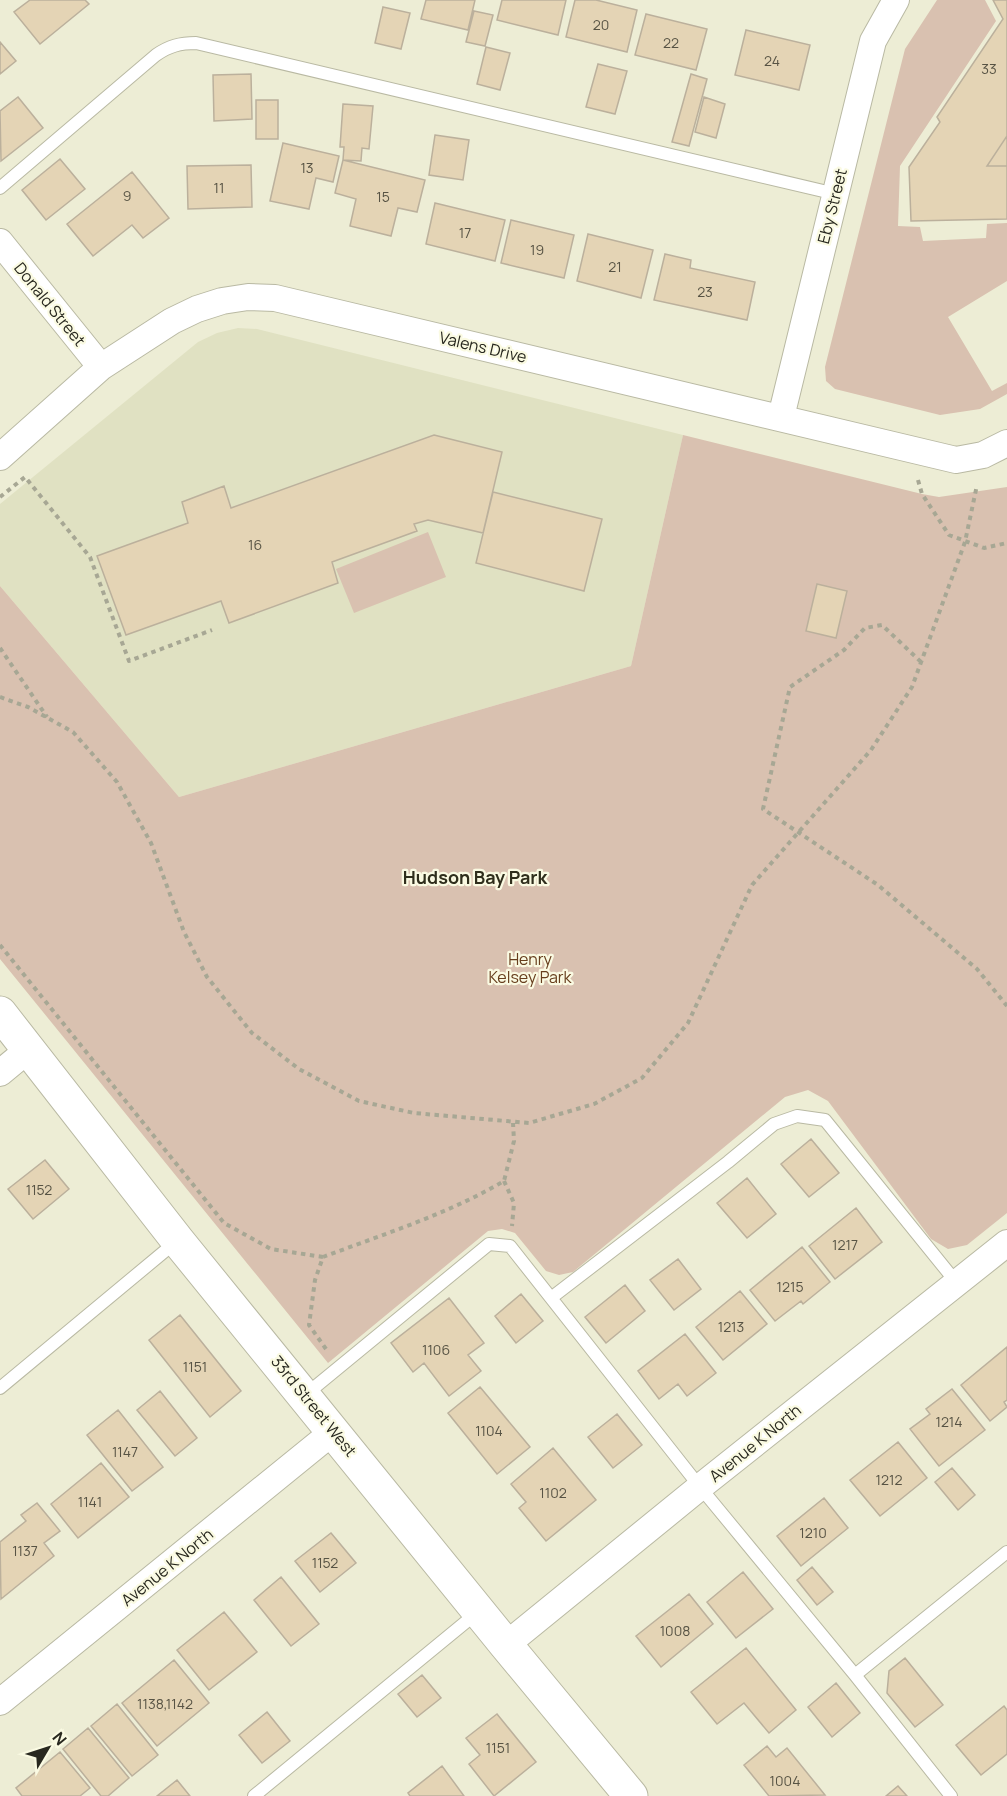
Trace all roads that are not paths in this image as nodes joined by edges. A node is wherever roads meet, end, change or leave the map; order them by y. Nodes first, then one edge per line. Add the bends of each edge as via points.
1 (893, 1) edge
2 (0, 188) edge
3 (836, 194) junction
4 (0, 242) edge
5 (100, 366) junction
6 (781, 417) junction
7 (1007, 443) edge
8 (0, 457) edge
9 (0, 1013) edge
10 (29, 1049) junction
11 (0, 1073) edge
12 (178, 1241) junction
13 (1007, 1243) edge
14 (956, 1282) junction
15 (551, 1298) junction
16 (0, 1388) edge
17 (304, 1396) junction
18 (334, 1431) junction
19 (700, 1487) junction
20 (1007, 1552) edge
21 (480, 1611) junction
22 (506, 1645) junction
23 (855, 1675) junction
24 (0, 1702) edge
25 (622, 1793) edge
26 (254, 1796) edge
27 (951, 1796) edge

1 - 3 street, Eby Street via 873,41
2 - 3 lane via 156,55 168,47 196,43
3 - 6 street, Eby Street
4 - 5 street, Donald Street
5 - 6 street, Valens Drive via 197,309 240,298 275,298
5 - 8 street, Valens Drive
6 - 7 street, Valens Drive via 956,460 983,455
9 - 10 main road, 33rd Street West
10 - 11 street
10 - 12 main road, 33rd Street West
12 - 16 lane
12 - 17 main road, 33rd Street West
13 - 14 street, Avenue K North
14 - 15 lane via 825,1120 797,1116 774,1124
14 - 19 street, Avenue K North
15 - 17 lane via 510,1246 489,1244
15 - 19 lane
17 - 18 main road, 33rd Street West
18 - 21 main road, 33rd Street West
18 - 24 street, Avenue K North
19 - 22 street, Avenue K North
19 - 23 lane
20 - 23 lane
21 - 22 main road, 33rd Street West
21 - 26 lane
22 - 25 main road, 33rd Street West
23 - 27 lane

